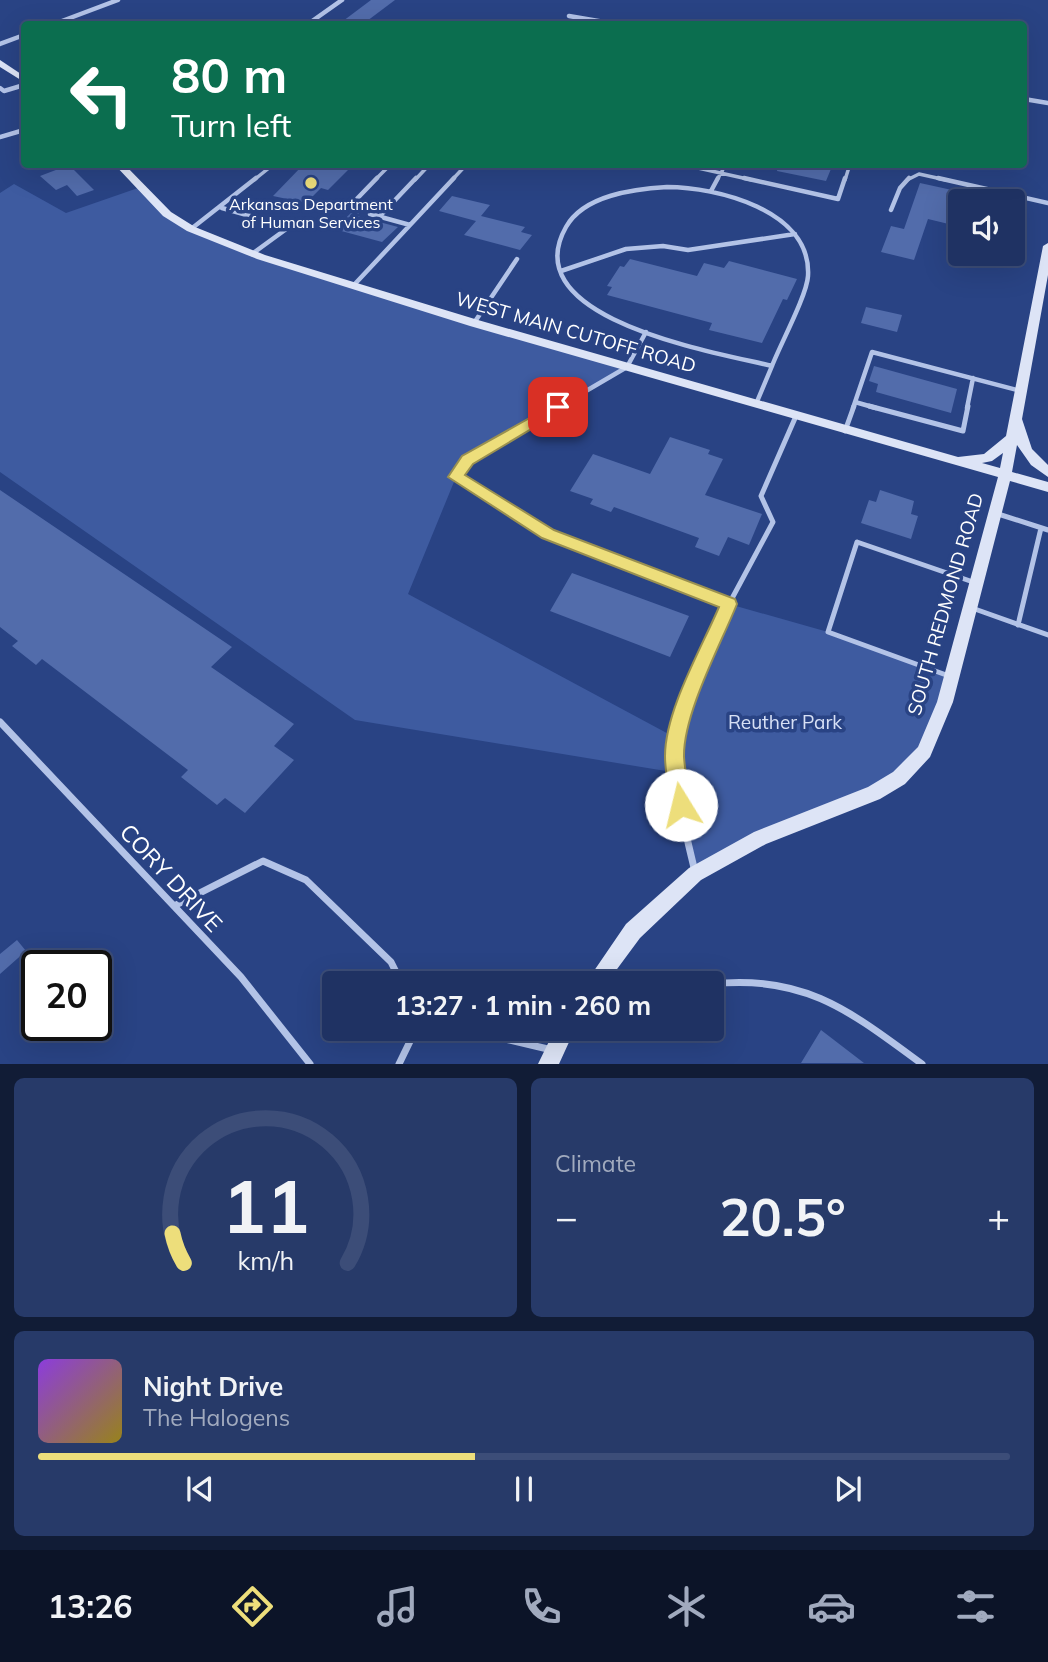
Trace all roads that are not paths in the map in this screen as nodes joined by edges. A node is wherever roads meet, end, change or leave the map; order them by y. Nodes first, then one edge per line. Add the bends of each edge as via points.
1 (117, 0) edge
2 (342, 0) edge
3 (569, 16) dead end
4 (62, 21) edge
5 (311, 21) edge
6 (598, 21) edge
7 (21, 36) edge
8 (0, 44) edge
9 (0, 63) edge
10 (21, 80) edge
11 (21, 84) edge
12 (0, 88) edge
13 (1027, 100) edge
14 (1048, 103) edge
15 (21, 131) edge
16 (0, 137) edge
17 (122, 168) edge
18 (269, 168) edge
19 (387, 168) edge
20 (426, 168) edge
21 (463, 168) edge
22 (696, 168) edge
23 (724, 168) edge
24 (849, 168) edge
25 (720, 174) junction
26 (711, 191) junction
27 (1048, 202) edge
28 (222, 208) junction
29 (891, 210) dead end
30 (358, 211) dead end
31 (370, 214) dead end
32 (379, 217) junction
33 (410, 225) junction
34 (191, 229) junction
35 (795, 234) junction
36 (1048, 246) edge
37 (252, 254) junction
38 (517, 259) dead end
39 (561, 271) junction
40 (353, 286) junction
41 (474, 323) junction
42 (646, 332) junction
43 (772, 366) junction
44 (626, 367) junction
45 (973, 378) junction
46 (1021, 391) junction
47 (855, 402) junction
48 (756, 405) junction
49 (796, 416) junction
50 (1016, 416) junction
51 (845, 431) junction
52 (1011, 439) junction
53 (944, 459) junction
54 (1048, 472) edge
55 (1005, 475) junction
56 (1048, 487) edge
57 (995, 513) junction
58 (1045, 529) edge
59 (976, 583) junction
60 (729, 604) junction
61 (970, 607) junction
62 (1018, 625) junction
63 (1048, 635) edge
64 (952, 677) junction
65 (0, 722) edge
66 (695, 874) junction
67 (174, 906) junction
68 (396, 971) edge
69 (603, 971) edge
70 (724, 982) edge
71 (410, 1041) edge
72 (501, 1041) edge
73 (559, 1041) edge
74 (551, 1057) edge
75 (310, 1063) edge
76 (399, 1063) edge
77 (922, 1063) edge

1 - 4 street
2 - 5 street
3 - 6 street
7 - 8 street
9 - 10 main road
11 - 12 street via 4,91
13 - 14 street
15 - 16 street
17 - 34 main road, WEST MAIN CUTOFF ROAD via 157,207
18 - 28 lane
19 - 30 lane via 349,207
20 - 32 lane
21 - 33 lane
22 - 25 lane
23 - 25 lane
24 - 25 lane via 838,199
25 - 26 lane
26 - 35 lane via 763,210
26 - 39 lane via 647,189 580,211 565,228 558,247
27 - 29 lane via 919,174 901,183
28 - 34 lane
28 - 37 lane via 289,227
31 - 32 lane
32 - 33 lane
33 - 40 lane
34 - 37 main road, WEST MAIN CUTOFF ROAD
35 - 39 lane via 688,250 663,246 626,249
35 - 43 lane via 808,259 807,278
36 - 46 main road, SOUTH REDMOND ROAD
37 - 40 main road, WEST MAIN CUTOFF ROAD
38 - 41 lane
39 - 42 lane via 582,301 615,321
40 - 41 main road, WEST MAIN CUTOFF ROAD
41 - 44 main road, WEST MAIN CUTOFF ROAD
42 - 43 lane
42 - 44 lane
43 - 48 lane
44 - 48 main road, WEST MAIN CUTOFF ROAD
44 - 60 lane via 467,460 456,477 548,534
45 - 46 lane
45 - 47 lane via 872,352
45 - 47 lane via 963,431
46 - 50 main road, SOUTH REDMOND ROAD
47 - 51 lane
48 - 49 main road, WEST MAIN CUTOFF ROAD
49 - 51 main road, WEST MAIN CUTOFF ROAD
49 - 60 lane via 761,496 773,522
50 - 52 main road, SOUTH REDMOND ROAD
50 - 54 main road via 1020,442 1033,463
51 - 53 main road, WEST MAIN CUTOFF ROAD
52 - 53 main road via 987,458
52 - 55 main road, SOUTH REDMOND ROAD
53 - 55 main road, WEST MAIN CUTOFF ROAD
55 - 56 main road, WEST MAIN CUTOFF ROAD
55 - 57 main road, SOUTH REDMOND ROAD
57 - 58 lane
57 - 59 main road, SOUTH REDMOND ROAD
58 - 62 lane
59 - 61 main road, SOUTH REDMOND ROAD
59 - 64 lane via 857,542 828,632
60 - 66 lane via 676,739 677,782
61 - 62 lane
61 - 64 main road, SOUTH REDMOND ROAD
62 - 63 lane
64 - 66 main road, SOUTH REDMOND ROAD via 924,752 899,778 874,793 760,838
65 - 67 lane, CORY DRIVE
66 - 69 main road, SOUTH REDMOND ROAD via 634,931
67 - 68 lane via 263,861 306,880
67 - 75 lane, CORY DRIVE via 241,977
70 - 77 lane via 757,978 808,991 839,1005
71 - 76 lane
72 - 74 lane
73 - 74 main road

